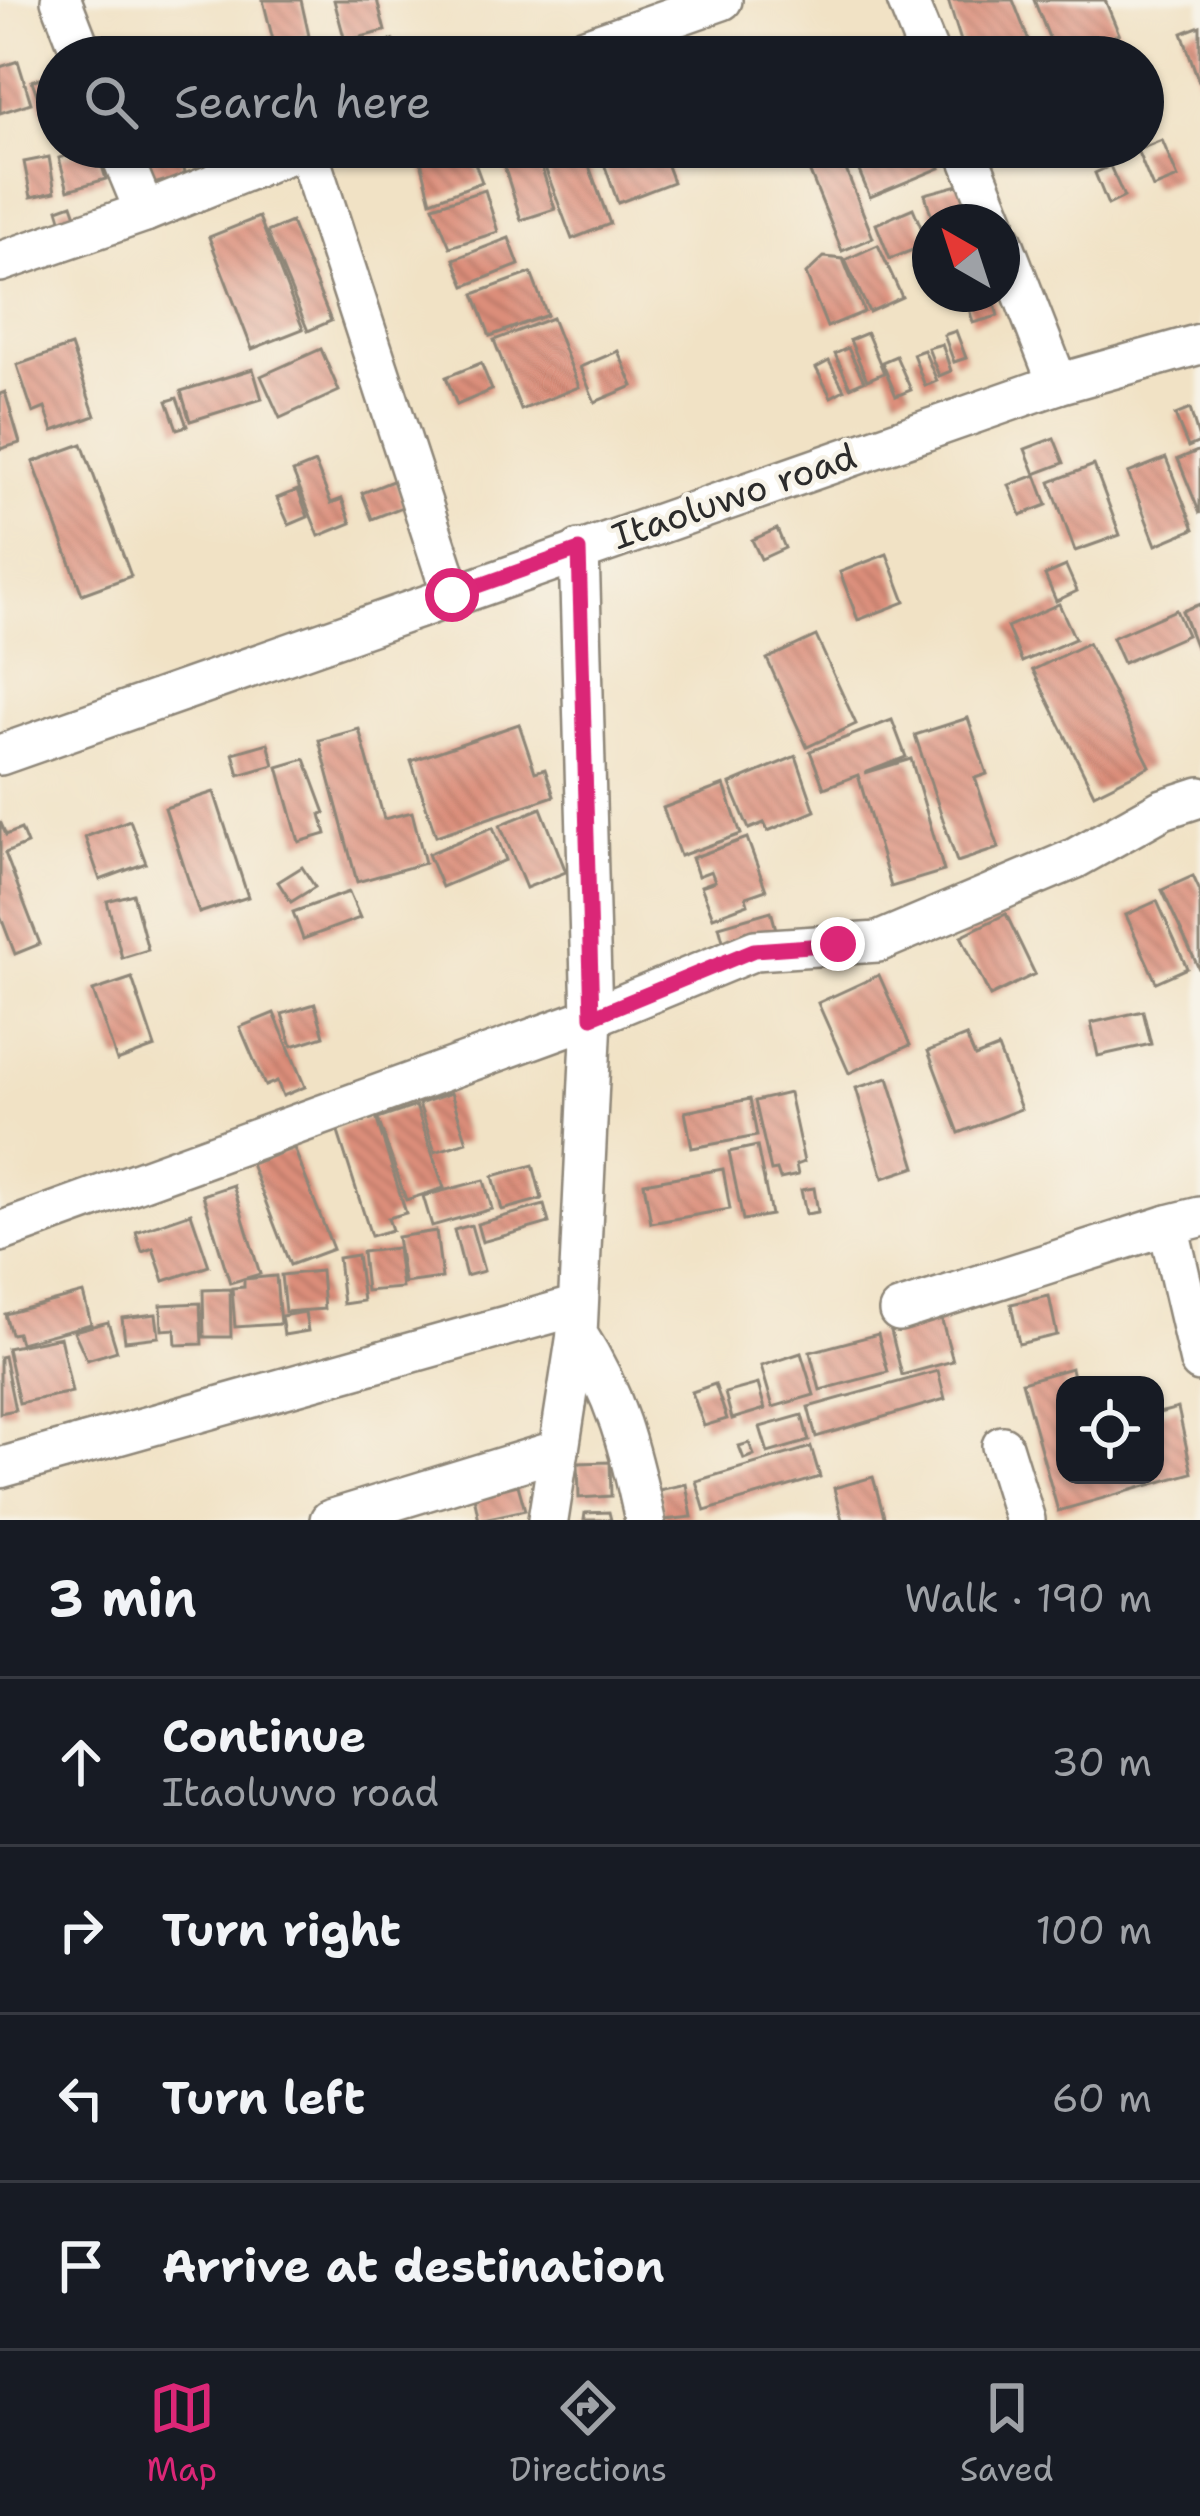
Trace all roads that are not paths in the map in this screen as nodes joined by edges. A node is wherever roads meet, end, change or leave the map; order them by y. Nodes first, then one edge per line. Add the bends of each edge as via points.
1 (61, 0) edge
2 (722, 0) edge
3 (907, 0) edge
4 (75, 36) edge
5 (620, 36) edge
6 (922, 36) edge
7 (127, 168) edge
8 (254, 168) edge
9 (313, 168) edge
10 (973, 168) edge
11 (988, 204) edge
12 (145, 212) junction
13 (0, 262) edge
14 (1020, 287) edge
15 (1200, 344) edge
16 (1058, 384) junction
17 (579, 550) junction
18 (452, 595) junction
19 (0, 754) edge
20 (1200, 797) edge
21 (592, 1017) junction
22 (1184, 1221) edge
23 (0, 1232) edge
24 (898, 1311) dead end
25 (577, 1320) junction
26 (1200, 1362) edge
27 (1002, 1446) dead end
28 (559, 1450) junction
29 (0, 1468) edge
30 (330, 1520) edge
31 (548, 1520) edge
32 (645, 1520) edge
33 (1024, 1520) edge

1 - 4 street
2 - 5 street
3 - 6 street
7 - 12 street
8 - 12 street
9 - 18 street
10 - 11 street
12 - 13 street
14 - 16 street
15 - 16 street, Itaoluwo road
16 - 17 street, Itaoluwo road
17 - 18 street, Itaoluwo road
17 - 21 street
18 - 19 street, Itaoluwo road
20 - 21 street via 878,942 754,950
21 - 23 street
21 - 25 street
22 - 24 street
22 - 26 street
25 - 28 street
25 - 29 street
25 - 32 street via 624,1423
27 - 33 street
28 - 30 street
28 - 31 street

